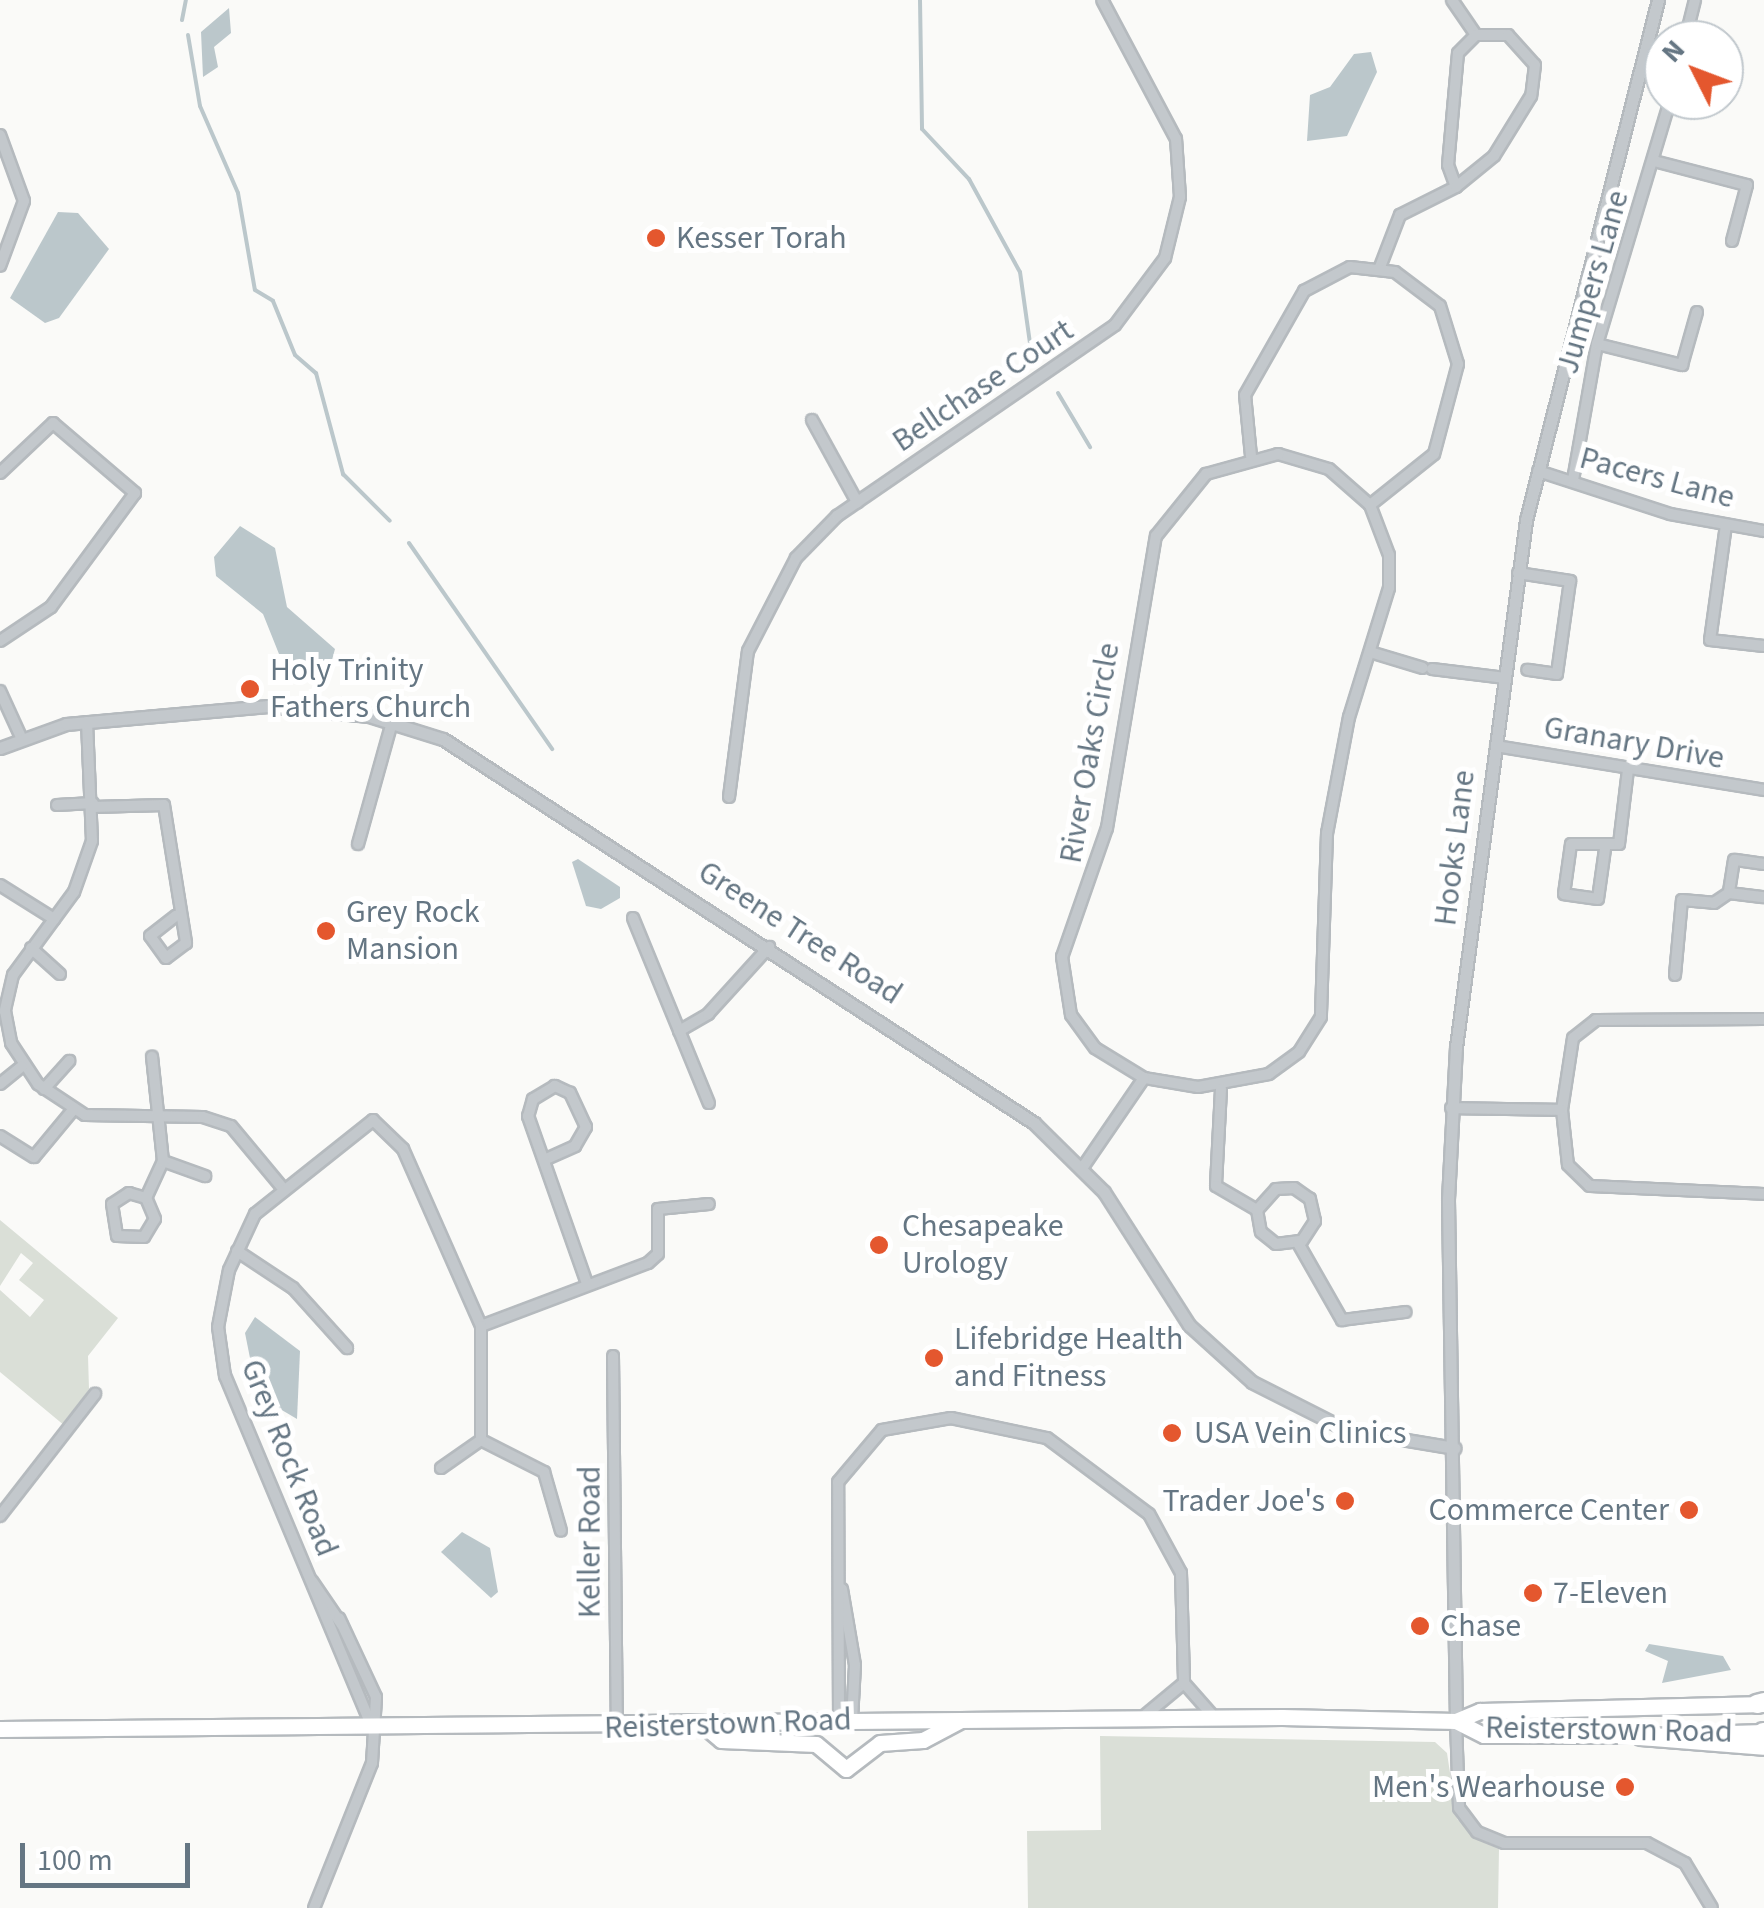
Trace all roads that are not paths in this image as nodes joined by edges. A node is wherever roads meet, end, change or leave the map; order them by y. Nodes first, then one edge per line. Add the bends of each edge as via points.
1 (1102, 0) edge
2 (1452, 0) edge
3 (1658, 0) edge
4 (1476, 36) junction
5 (1665, 120) edge
6 (0, 135) edge
7 (1654, 161) junction
8 (1456, 187) junction
9 (1732, 241) dead end
10 (0, 266) edge
11 (1380, 268) junction
12 (1697, 312) dead end
13 (1597, 344) junction
14 (812, 420) dead end
15 (1251, 456) junction
16 (1538, 471) junction
17 (0, 473) edge
18 (1573, 480) junction
19 (856, 502) junction
20 (1370, 505) junction
21 (1726, 524) junction
22 (1764, 531) edge
23 (1518, 574) junction
24 (0, 640) edge
25 (1764, 646) edge
26 (1370, 652) junction
27 (1527, 670) dead end
28 (1504, 678) junction
29 (0, 691) edge
30 (87, 722) junction
31 (392, 722) junction
32 (22, 737) junction
33 (1496, 746) junction
34 (0, 748) edge
35 (1628, 770) junction
36 (1764, 790) edge
37 (729, 797) dead end
38 (57, 805) dead end
39 (93, 805) junction
40 (358, 844) dead end
41 (1605, 849) junction
42 (1764, 864) edge
43 (0, 885) edge
44 (1729, 893) junction
45 (1764, 897) edge
46 (176, 916) dead end
47 (633, 918) dead end
48 (54, 919) junction
49 (770, 946) junction
50 (30, 948) junction
51 (0, 970) edge
52 (60, 974) dead end
53 (1675, 975) dead end
54 (13, 976) junction
55 (1764, 1019) edge
56 (2, 1022) edge
57 (680, 1031) junction
58 (152, 1057) dead end
59 (69, 1061) dead end
60 (22, 1066) junction
61 (1144, 1078) junction
62 (0, 1084) edge
63 (44, 1089) junction
64 (1221, 1089) junction
65 (709, 1103) dead end
66 (1451, 1108) junction
67 (73, 1110) junction
68 (1562, 1110) junction
69 (158, 1120) junction
70 (0, 1136) edge
71 (544, 1160) junction
72 (163, 1161) junction
73 (1083, 1166) junction
74 (206, 1176) dead end
75 (281, 1186) junction
76 (1764, 1194) edge
77 (146, 1198) junction
78 (710, 1204) dead end
79 (1258, 1210) junction
80 (1298, 1244) junction
81 (237, 1251) junction
82 (587, 1284) junction
83 (1406, 1312) dead end
84 (482, 1326) junction
85 (348, 1348) dead end
86 (613, 1356) dead end
87 (94, 1394) dead end
88 (480, 1440) junction
89 (1454, 1448) junction
90 (442, 1468) dead end
91 (0, 1516) edge
92 (561, 1531) dead end
93 (312, 1580) junction
94 (339, 1618) junction
95 (1184, 1683) junction
96 (376, 1696) junction
97 (1762, 1703) edge
98 (1141, 1718) junction
99 (1214, 1718) junction
100 (845, 1720) junction
101 (960, 1720) junction
102 (1456, 1721) junction
103 (702, 1724) junction
104 (616, 1727) junction
105 (0, 1728) edge
106 (373, 1729) junction
107 (1764, 1732) edge
108 (1642, 1736) junction
109 (1764, 1746) edge
110 (314, 1908) edge
111 (1712, 1908) edge

1 - 19 street, Bellchase Court via 1176,139 1180,197 1165,258 1115,325
2 - 4 street
3 - 16 street, Hooks Lane
4 - 8 street via 1454,60 1448,166
4 - 8 street via 1517,39 1536,82 1502,144
5 - 7 street, Jumpers Lane
6 - 10 street via 24,201
7 - 9 street via 1747,186
7 - 13 street, Jumpers Lane
8 - 11 street via 1400,214
11 - 15 street via 1325,276 1289,312 1245,395
11 - 20 street via 1430,294 1455,336 1458,364 1434,454
12 - 13 street via 1682,364
13 - 18 street, Jumpers Lane
14 - 19 street
15 - 20 street via 1318,464
15 - 61 street, River Oaks Circle via 1194,484 1156,536 1107,828 1062,957 1078,1027
16 - 18 street, Pacers Lane
16 - 23 street, Hooks Lane
17 - 24 street via 53,423 135,493 51,607
18 - 21 street, Pacers Lane
19 - 37 street, Bellchase Court via 796,558 764,608 740,691
20 - 26 street, River Oaks Circle via 1390,569
21 - 22 street, Pacers Lane
21 - 25 street via 1710,640
23 - 27 street via 1570,582 1558,674
23 - 28 street, Hooks Lane
26 - 28 street
26 - 64 street, River Oaks Circle via 1327,834 1322,1018 1282,1066
28 - 33 street, Hooks Lane
29 - 32 street
30 - 31 street, Greene Tree Road via 268,706
30 - 32 street, Greene Tree Road
30 - 39 street
31 - 40 street
31 - 49 street, Greene Tree Road via 516,780
32 - 34 street, Greene Tree Road
33 - 35 street, Granary Drive
33 - 66 street, Hooks Lane
35 - 36 street, Granary Drive
35 - 41 street via 1619,844
38 - 39 street
39 - 46 street via 164,805
39 - 48 street via 81,878
41 - 41 street via 1571,844 1564,894 1598,899
42 - 44 street via 1734,860
43 - 48 street
44 - 45 street
44 - 53 street via 1714,903 1682,900
47 - 57 street
48 - 50 street
49 - 57 street via 708,1014
49 - 73 street, Greene Tree Road via 1034,1122
50 - 52 street
50 - 54 street
51 - 54 street
54 - 56 street
55 - 68 street via 1596,1020 1573,1038
56 - 60 street
57 - 65 street
58 - 69 street
59 - 63 street
60 - 62 street
60 - 63 street
61 - 64 street, River Oaks Circle
61 - 73 street
63 - 67 street
64 - 79 street via 1213,1178
66 - 68 street
66 - 89 street, Hooks Lane
67 - 69 street
67 - 70 street via 34,1157
68 - 76 street via 1568,1166 1590,1186
69 - 72 street
69 - 75 street via 231,1126
71 - 71 street via 528,1108 540,1092 564,1088 586,1127 575,1146
71 - 82 street
72 - 74 street
72 - 77 street
73 - 89 street, Greene Tree Road via 1178,1312 1240,1372 1326,1423
75 - 81 street, Grey Rock Road
75 - 84 street, Grey Rock Road via 372,1120 404,1149
77 - 77 street via 150,1232 118,1236 112,1204 129,1193
78 - 82 street via 658,1209 654,1260
79 - 80 street via 1269,1240
79 - 80 street via 1276,1189 1304,1194 1315,1221
80 - 83 street via 1342,1320
81 - 85 street via 293,1288
81 - 93 street, Grey Rock Road via 219,1311 222,1360
82 - 84 street
84 - 88 street
86 - 104 street, Keller Road
87 - 91 street
88 - 90 street
88 - 92 street via 544,1472
89 - 102 street, Hooks Lane
93 - 94 street, Grey Rock Road
93 - 106 street, Grey Rock Road
94 - 96 street, Grey Rock Road
94 - 96 street, Grey Rock Road
95 - 98 street
95 - 99 street
95 - 100 street via 1183,1591 1168,1539 1111,1477 1030,1430 914,1418 864,1442 835,1492
96 - 106 street
97 - 102 main road, Reisterstown Road via 1480,1712
98 - 99 main road, Reisterstown Road
98 - 101 main road, Reisterstown Road
99 - 102 main road, Reisterstown Road
100 - 101 main road, Reisterstown Road
100 - 103 main road, Reisterstown Road
101 - 103 main road via 924,1740 880,1743 846,1769 816,1744 721,1740
102 - 108 main road, Reisterstown Road via 1484,1735
102 - 111 street via 1457,1796 1477,1832 1504,1842 1647,1843 1686,1864
103 - 104 main road, Reisterstown Road
104 - 106 main road, Reisterstown Road
105 - 106 main road, Reisterstown Road
106 - 110 street via 372,1763
107 - 108 main road, Reisterstown Road
108 - 109 highway

